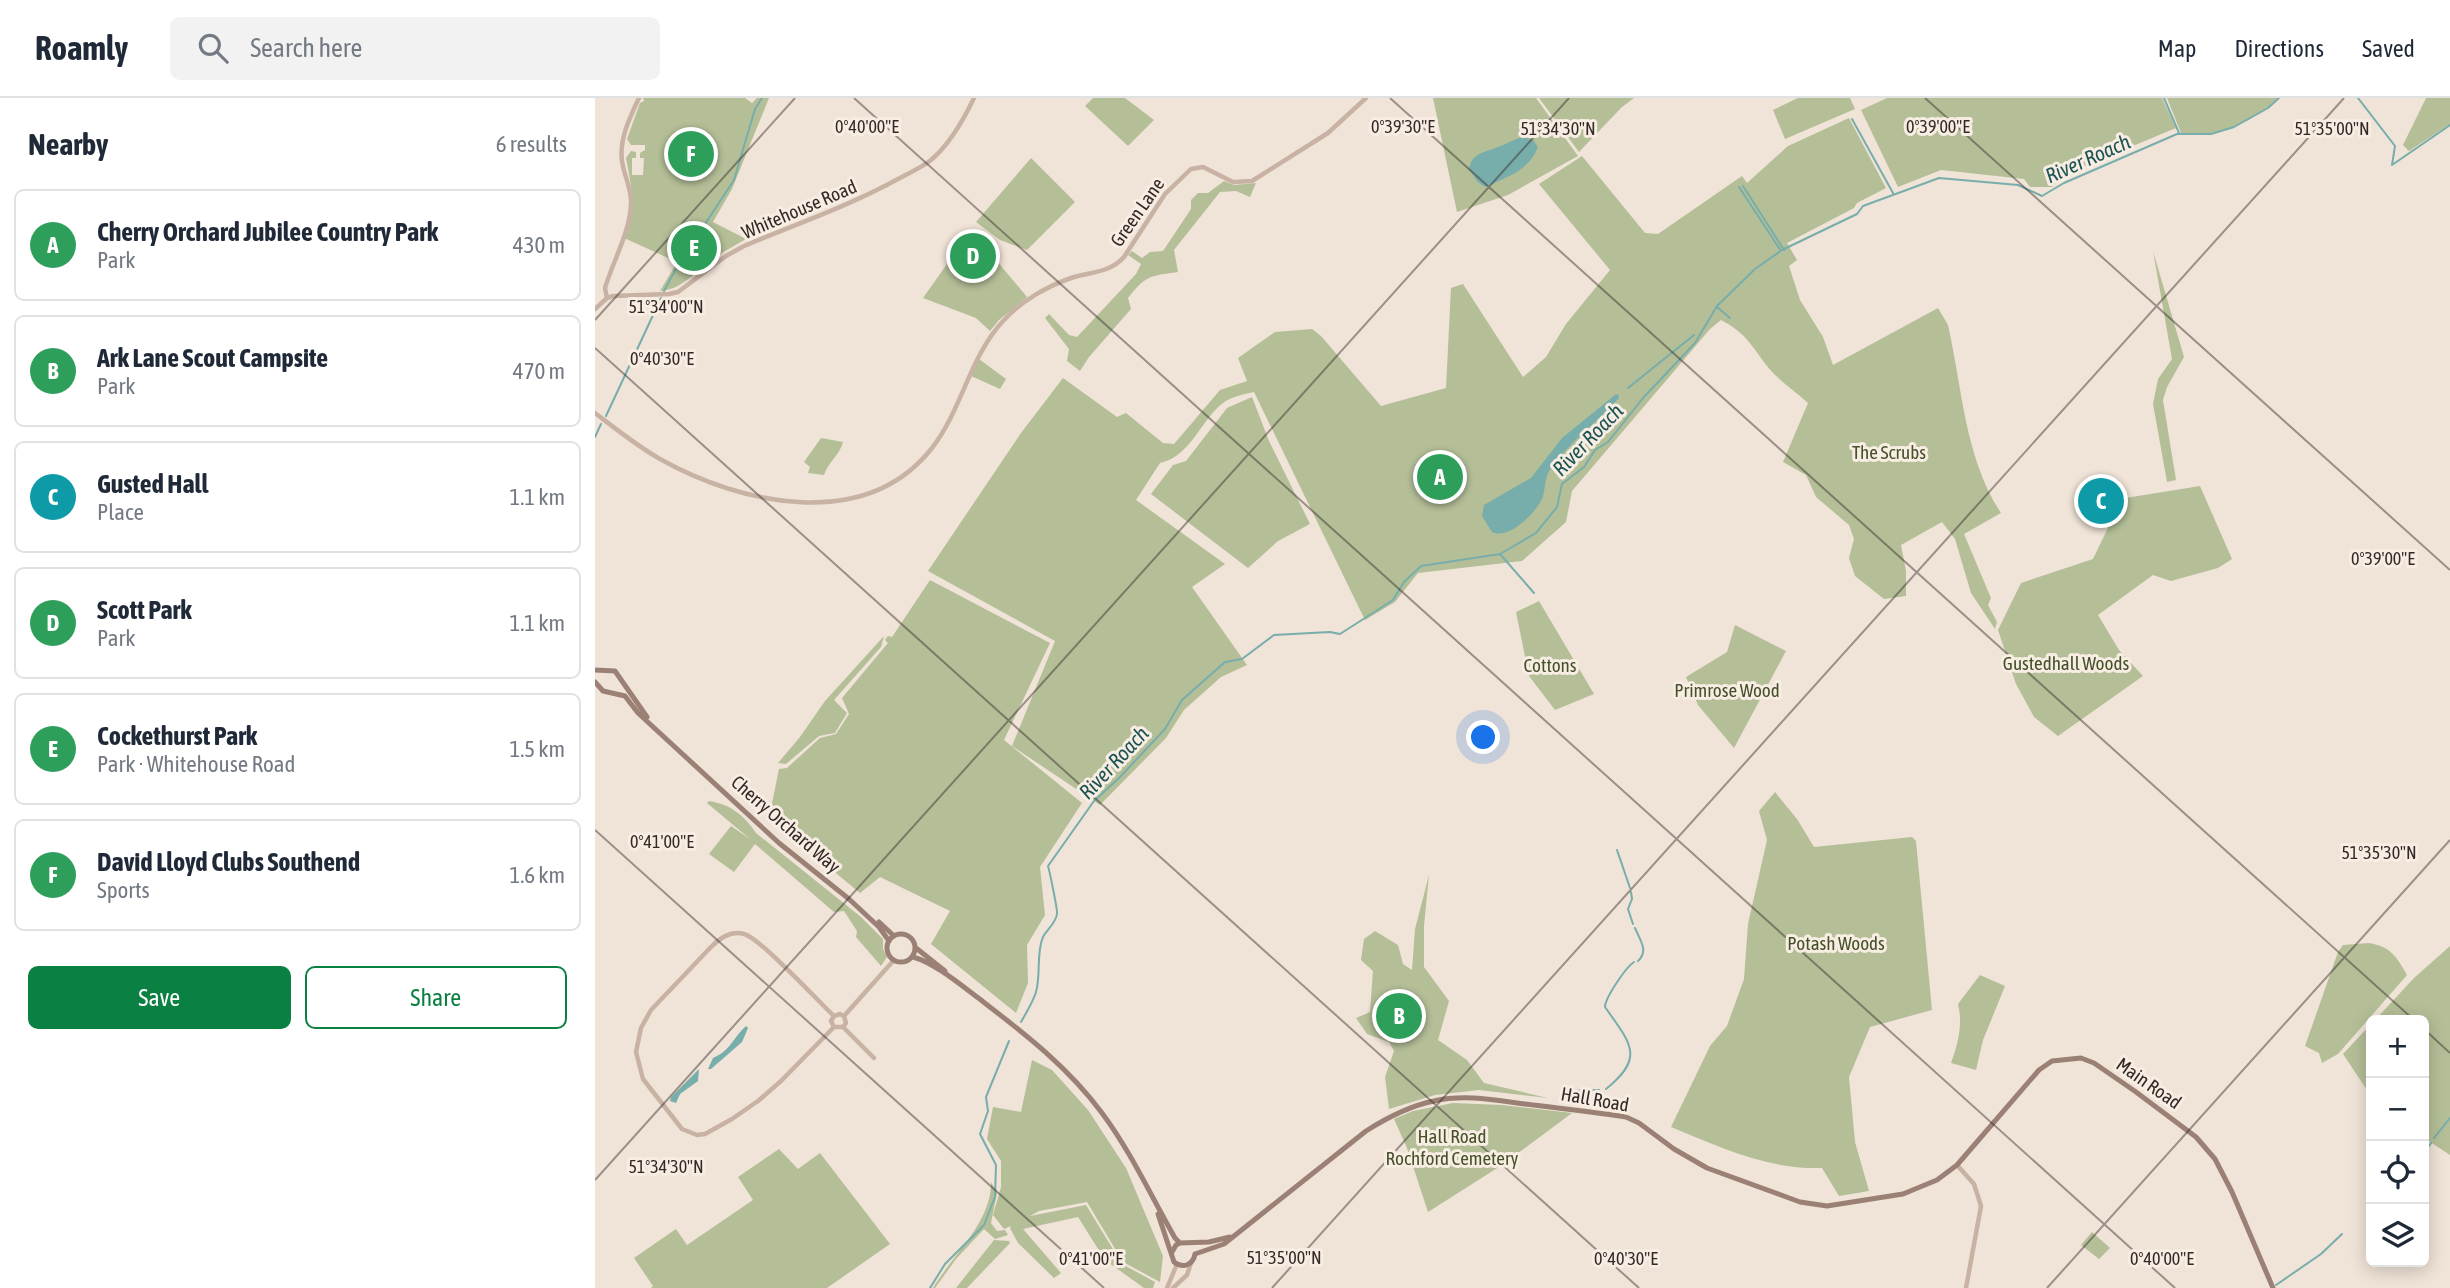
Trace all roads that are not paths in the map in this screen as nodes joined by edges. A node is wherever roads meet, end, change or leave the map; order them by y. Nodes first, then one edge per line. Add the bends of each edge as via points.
1 (639, 98) edge
2 (974, 98) edge
3 (1366, 98) edge
4 (607, 298) junction
5 (595, 309) edge
6 (595, 413) edge
7 (599, 671) edge
8 (620, 677) junction
9 (597, 684) edge
10 (610, 692) junction
11 (661, 732) junction
12 (891, 939) junction
13 (916, 948) junction
14 (913, 957) junction
15 (894, 960) junction
16 (958, 982) junction
17 (834, 1016) junction
18 (844, 1016) junction
19 (834, 1027) junction
20 (843, 1027) junction
21 (874, 1058) dead end
22 (1957, 1165) junction
23 (1150, 1192) junction
24 (1242, 1231) junction
25 (1180, 1243) junction
26 (1189, 1244) junction
27 (1171, 1253) junction
28 (1195, 1254) junction
29 (1191, 1263) junction
30 (1177, 1264) junction
31 (1167, 1288) edge
32 (1173, 1288) edge
33 (1966, 1288) edge
34 (2273, 1288) edge

1 - 4 street via 622,149 630,212 605,288
2 - 4 street, Whitehouse Road via 955,132 921,167 862,198 744,246 678,292
3 - 6 street, Green Lane via 1328,133 1252,181 1233,181 1203,167 1191,169 1165,194 1116,265 1065,281 1009,314 988,338 947,426 925,455 894,483 861,497 803,502 720,485 661,459
4 - 5 street
7 - 8 main road, Cherry Orchard Way via 612,670
7 - 9 main road, Cherry Orchard Way
8 - 10 main road via 619,687
8 - 11 main road, Cherry Orchard Way
9 - 10 main road, Cherry Orchard Way
10 - 11 main road, Cherry Orchard Way via 625,696
11 - 12 main road, Cherry Orchard Way via 779,843
12 - 13 main road via 905,934
12 - 15 main road via 887,951
13 - 14 main road
13 - 16 main road
14 - 15 main road via 905,962
14 - 16 main road
15 - 18 street
16 - 23 main road via 1033,1039 1071,1077 1119,1138
17 - 18 street
17 - 19 street
17 - 19 street via 760,943 744,934 731,934 718,940 650,1010 636,1052 643,1079 677,1124 689,1133 705,1134 758,1101
18 - 20 street
19 - 20 street
20 - 21 street
22 - 24 main road, Hall Road via 1903,1194 1812,1205 1707,1168 1626,1117 1459,1098 1424,1103 1388,1116
22 - 33 street via 1974,1184 1981,1206
22 - 34 main road, Main Road via 2039,1070 2052,1062 2081,1058 2094,1063 2196,1137 2215,1159 2245,1217
23 - 25 main road
23 - 27 main road
24 - 26 main road, Hall Road via 1217,1241
24 - 28 main road, Hall Road via 1224,1244
25 - 26 main road
25 - 27 main road
26 - 28 main road
27 - 30 main road
28 - 29 main road
29 - 30 main road
29 - 32 street via 1187,1275
30 - 31 street

